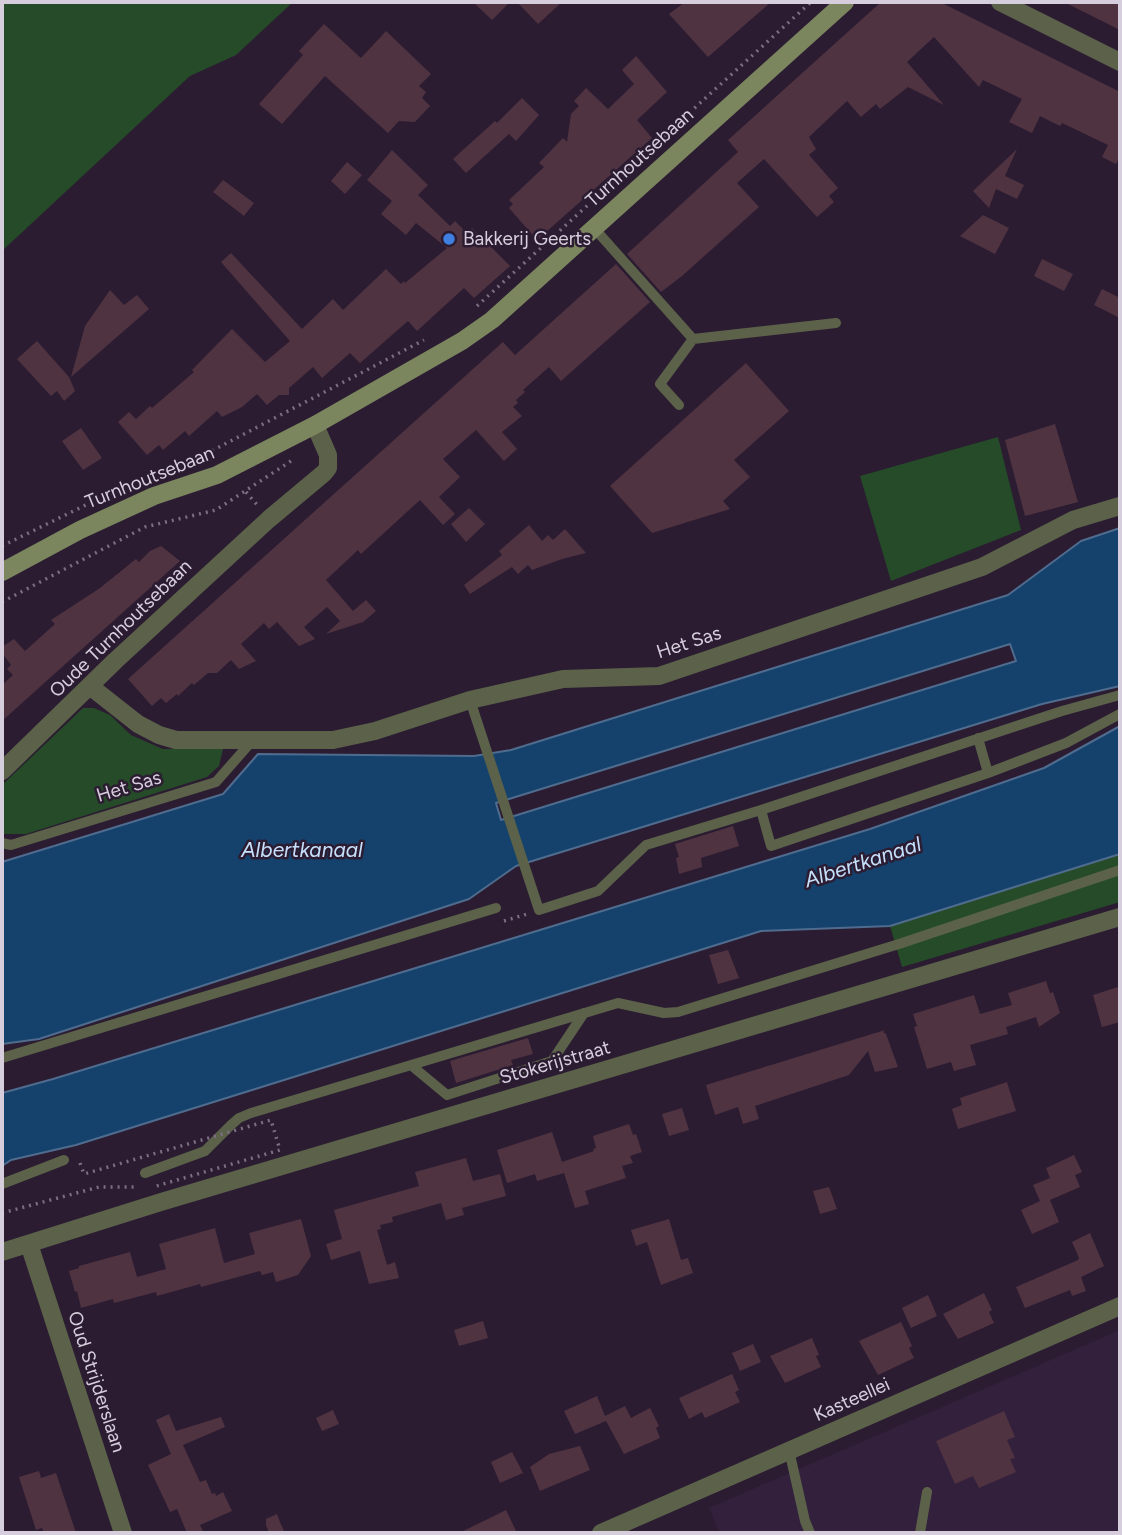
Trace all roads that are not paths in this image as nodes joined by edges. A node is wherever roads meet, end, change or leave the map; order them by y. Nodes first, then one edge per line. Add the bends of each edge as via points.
1 (845, 2) edge
2 (1000, 2) edge
3 (1120, 62) edge
4 (593, 228) junction
5 (836, 323) dead end
6 (693, 339) junction
7 (680, 405) dead end
8 (315, 425) junction
9 (1120, 506) edge
10 (2, 572) edge
11 (90, 687) junction
12 (1120, 695) edge
13 (470, 700) junction
14 (1120, 714) edge
15 (978, 738) junction
16 (252, 740) junction
17 (2, 771) edge
18 (988, 773) junction
19 (761, 810) junction
20 (2, 843) edge
21 (1120, 870) edge
22 (496, 908) dead end
23 (1120, 918) edge
24 (585, 1013) junction
25 (2, 1058) edge
26 (412, 1066) junction
27 (64, 1160) dead end
28 (145, 1173) dead end
29 (2, 1184) edge
30 (29, 1244) junction
31 (2, 1252) edge
32 (1120, 1306) edge
33 (789, 1450) junction
34 (927, 1492) dead end
35 (123, 1533) edge
36 (601, 1533) edge
37 (810, 1533) edge
38 (920, 1533) edge

1 - 4 main road, Turnhoutsebaan
2 - 3 street
4 - 6 lane
4 - 8 main road, Turnhoutsebaan via 483,327
5 - 6 lane
6 - 7 lane via 660,384
8 - 10 main road, Turnhoutsebaan via 217,475 154,496 80,530
8 - 11 street, Oude Turnhoutsebaan via 328,455 328,468
9 - 13 street, Het Sas via 1073,520 982,567 659,676 563,679
11 - 16 street, Het Sas via 159,735 176,740
11 - 17 street, Oude Turnhoutsebaan
12 - 15 lane
13 - 16 street, Het Sas via 333,740
13 - 19 lane via 539,910 598,891 646,845
14 - 18 lane via 1066,743
15 - 18 lane
15 - 19 lane
16 - 20 lane, Het Sas via 216,782 11,845
18 - 19 lane via 771,846
21 - 24 lane via 671,1013 624,1003
22 - 25 lane
23 - 30 street, Stokerijstraat
24 - 26 lane
24 - 26 lane via 552,1061 447,1095
26 - 28 lane via 239,1118 205,1151
27 - 29 lane
30 - 31 street, Stokerijstraat
30 - 35 street, Oud Strijderslaan
32 - 33 street, Kasteellei
33 - 36 street, Kasteellei
33 - 37 lane
34 - 38 lane

